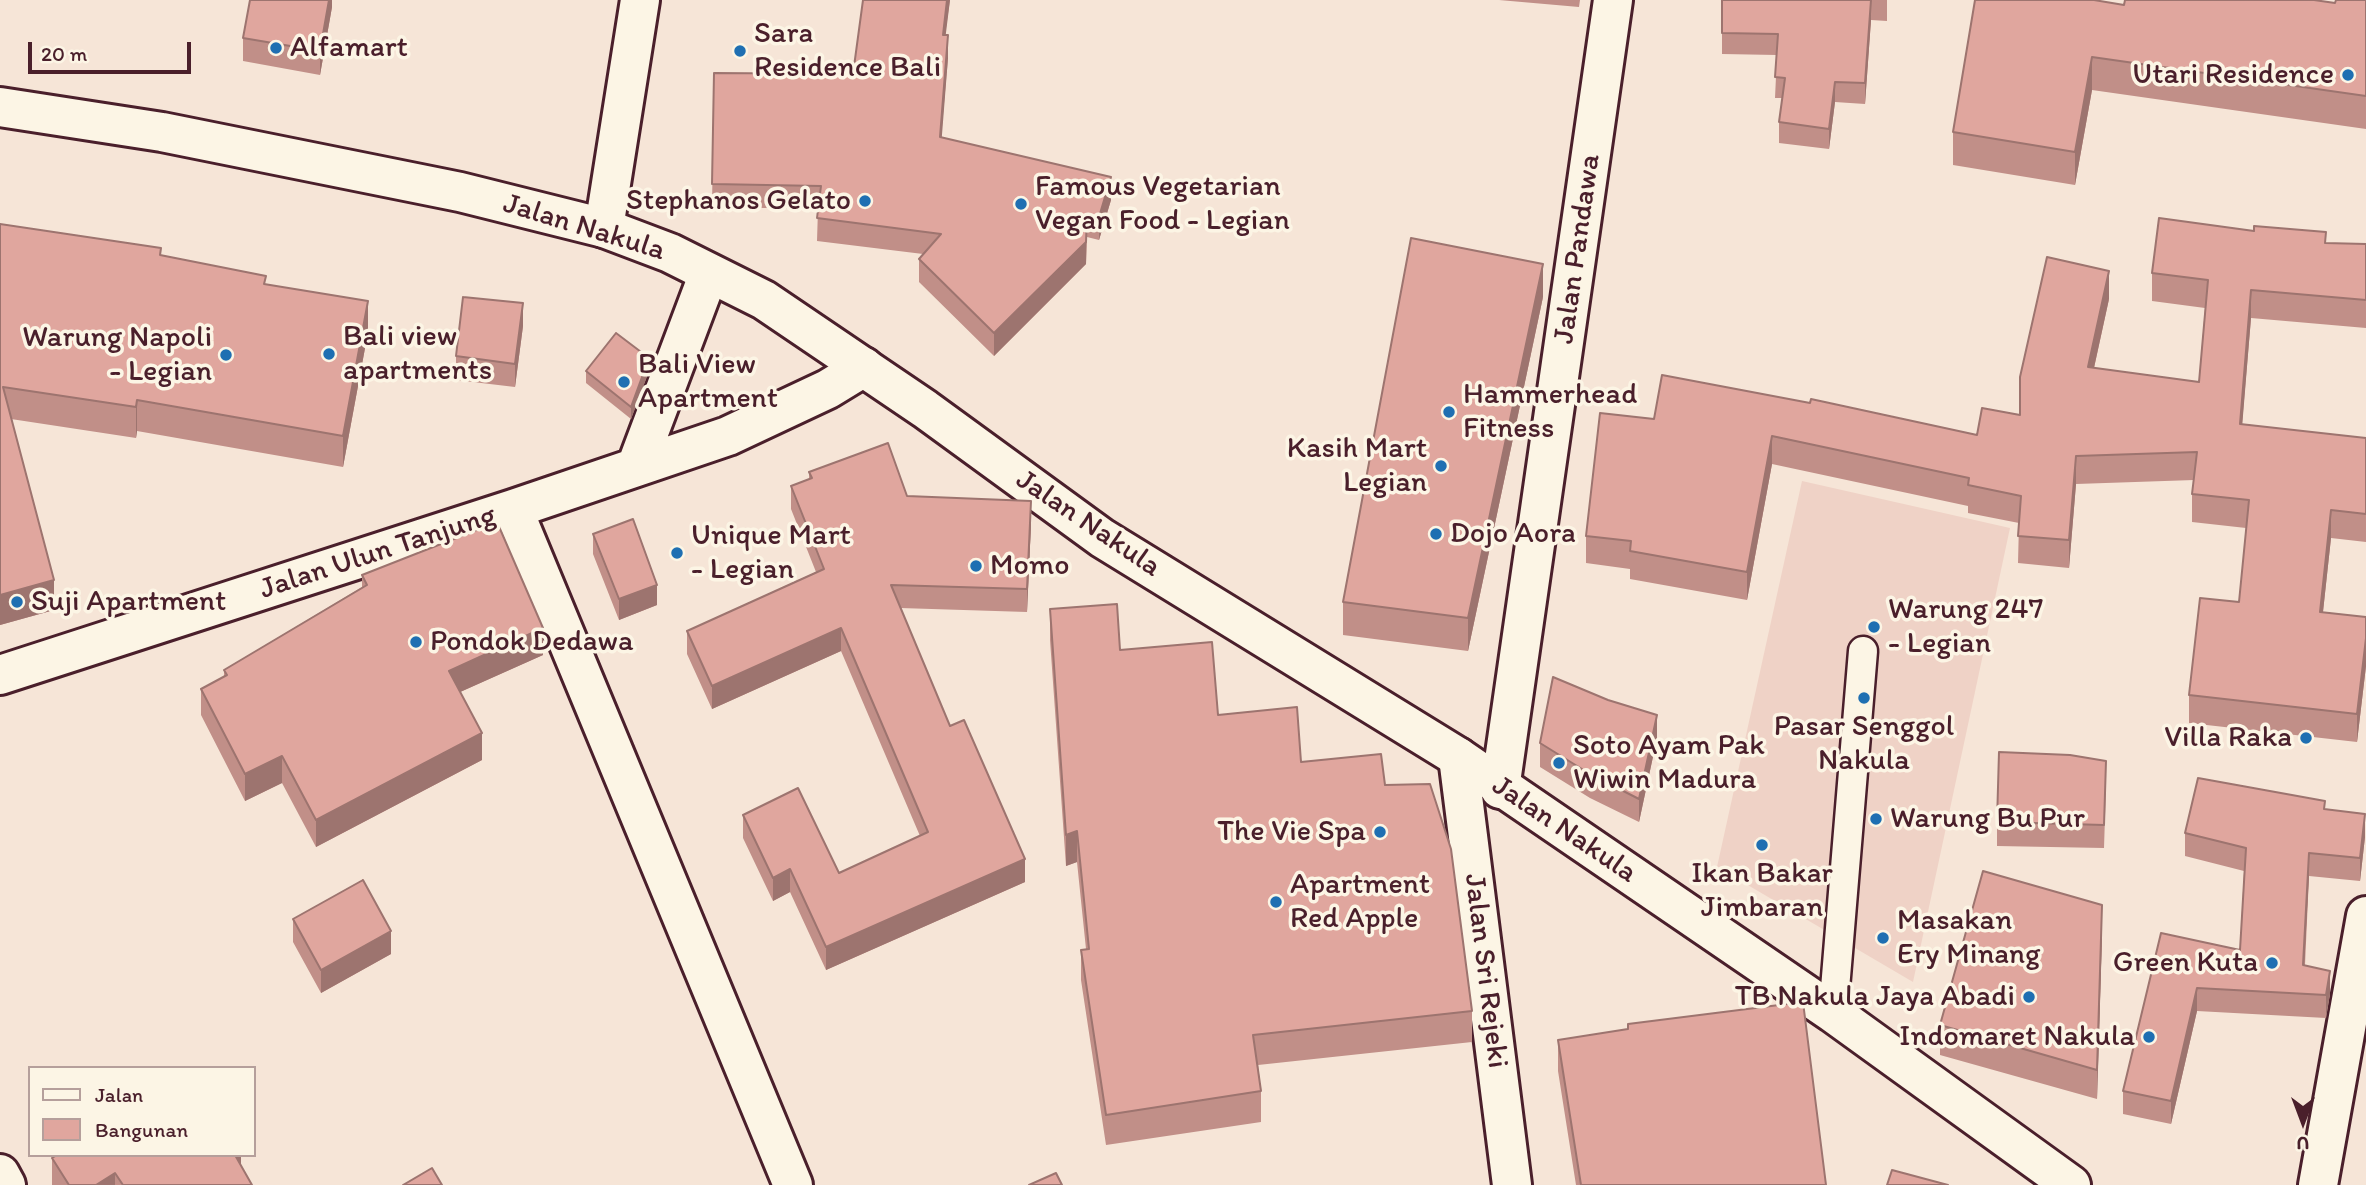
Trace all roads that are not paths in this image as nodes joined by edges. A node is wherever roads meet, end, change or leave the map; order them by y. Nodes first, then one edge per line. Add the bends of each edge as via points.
1 (640, 0) edge
2 (1613, 0) edge
3 (0, 107) edge
4 (604, 228) junction
5 (709, 273) junction
6 (864, 367) junction
7 (636, 467) junction
8 (513, 509) junction
9 (1863, 651) dead end
10 (0, 675) edge
11 (1458, 757) junction
12 (1500, 789) junction
13 (2366, 916) edge
14 (1833, 1013) junction
15 (0, 1174) edge
16 (6, 1185) edge
17 (793, 1185) edge
18 (1512, 1185) edge
19 (2071, 1185) edge
20 (2318, 1185) edge

1 - 4 street
2 - 12 street, Jalan Pandawa
3 - 4 street, Jalan Nakula via 163,132 460,192
4 - 5 street, Jalan Nakula
5 - 6 street, Jalan Nakula via 764,300
5 - 7 street
6 - 7 street, Jalan Ulun Tanjung via 764,420
6 - 11 street, Jalan Nakula via 1102,538
7 - 8 street, Jalan Ulun Tanjung
8 - 10 street, Jalan Ulun Tanjung
8 - 17 street
9 - 14 lane
11 - 12 street, Jalan Nakula
11 - 18 street, Jalan Sri Rejeki
12 - 14 street, Jalan Nakula
13 - 20 street
14 - 19 street, Jalan Nakula
15 - 16 street

